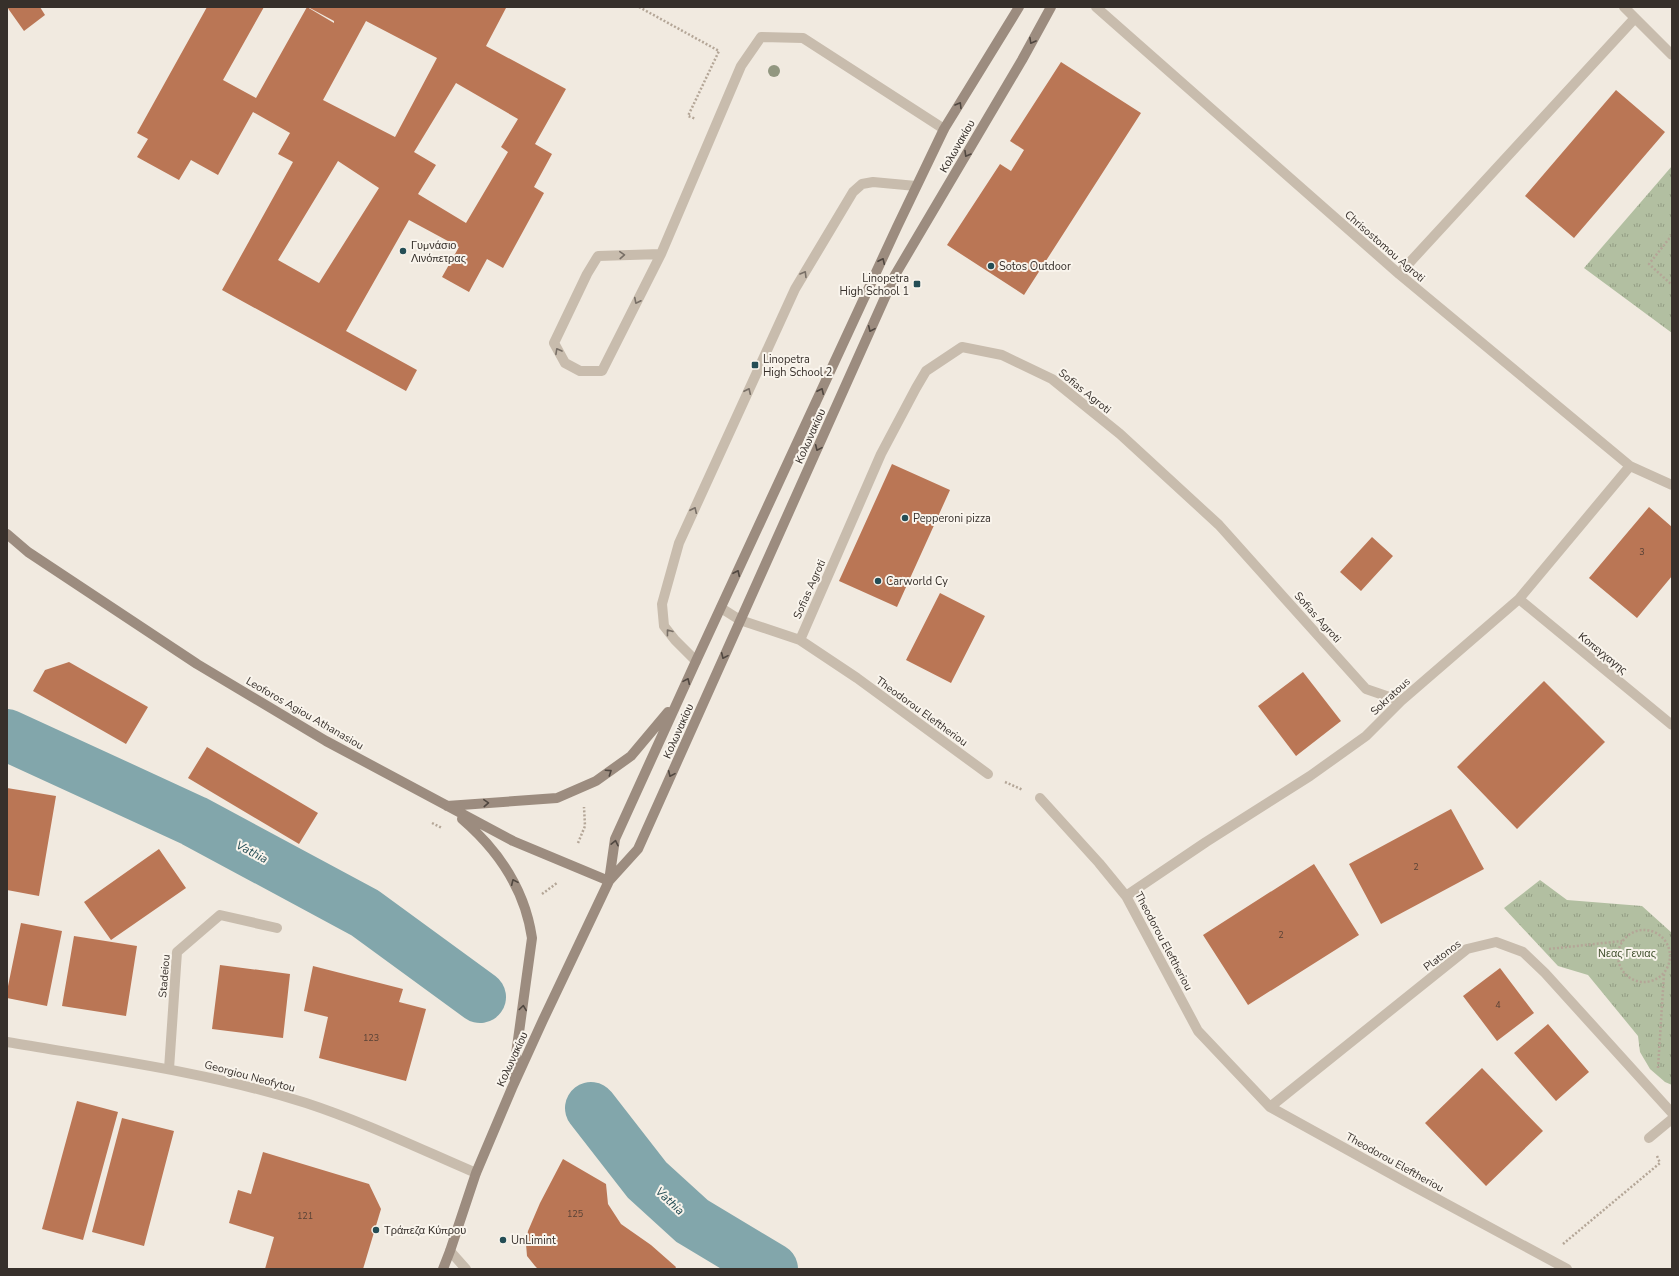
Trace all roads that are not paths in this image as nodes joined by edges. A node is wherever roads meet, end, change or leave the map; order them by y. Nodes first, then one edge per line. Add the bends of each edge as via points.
1 (1019, 7) edge
2 (1051, 7) edge
3 (1096, 7) edge
4 (1624, 7) edge
5 (1635, 18) junction
6 (1672, 55) edge
7 (944, 129) junction
8 (916, 186) junction
9 (661, 254) junction
10 (1398, 274) junction
11 (1630, 466) junction
12 (1672, 485) edge
13 (7, 534) edge
14 (1519, 599) junction
15 (721, 608) junction
16 (740, 620) junction
17 (800, 640) junction
18 (696, 661) junction
19 (678, 701) junction
20 (1401, 701) junction
21 (1672, 725) edge
22 (988, 774) road end
23 (1040, 798) road end
24 (447, 806) junction
25 (609, 881) junction
26 (1126, 896) junction
27 (277, 928) dead end
28 (7, 1042) edge
29 (169, 1069) junction
30 (512, 1088) junction
31 (1270, 1107) junction
32 (1672, 1113) edge
33 (1672, 1119) edge
34 (1649, 1138) road end
35 (476, 1173) junction
36 (450, 1251) junction
37 (443, 1269) edge
38 (466, 1269) edge
39 (1567, 1269) edge

7 -> 1 main road, Κολωνακίου
2 -> 16 main road, Κολωνακίου via 895,275
3 - 10 street, Chrisostomou Agroti
4 - 5 street
5 - 6 street
5 - 10 street
7 - 8 main road, Κολωνακίου
7 - 9 street via 803,38 761,36 741,66
15 -> 8 main road, Κολωνακίου
18 -> 8 street via 664,626 662,604 679,543 795,289 853,192 862,184 873,182
9 -> 9 street via 602,371 580,371 565,363 554,343 598,256
10 - 11 street, Chrisostomou Agroti
11 - 12 street, Chrisostomou Agroti
11 - 14 street, Sokratous
13 - 24 main road, Leoforos Agiou Athanasiou via 28,552 197,664 326,741
14 - 20 street, Sokratous
14 - 21 street, Κοπεγχαγης
15 - 16 street, Theodorou Eleftheriou
15 - 18 main road, Κολωνακίου
16 - 17 street, Theodorou Eleftheriou
16 -> 25 main road, Κολωνακίου via 638,849
17 - 20 street, Sofias Agroti via 881,454 916,388 926,371 962,346 1002,354 1052,379 1120,434 1219,525 1366,689
17 - 22 street, Theodorou Eleftheriou via 857,678
19 -> 18 main road, Κολωνακίου
24 -> 19 main road via 557,798 596,781 631,756
25 -> 19 main road, Κολωνακίου via 615,839
20 - 26 street, Sokratous via 1366,736 1316,772
23 - 26 street, Theodorou Eleftheriou
24 - 25 main road, Leoforos Agiou Athanasiou via 513,841
30 -> 24 main road via 532,938 529,919 510,873 486,841
25 - 30 main road, Κολωνακίου
26 - 31 street, Theodorou Eleftheriou via 1198,1031
27 - 29 street, Stadeiou via 220,915 177,952
28 - 29 street, Georgiou Neofytou
29 - 35 street, Georgiou Neofytou via 306,1103
30 - 35 main road, Κολωνακίου
31 - 32 street, Platonos via 1466,949 1496,942 1523,952 1545,973
31 - 39 street, Theodorou Eleftheriou
33 - 34 street
35 - 36 main road, Κολωνακίου
36 - 37 main road, Κολωνακίου
36 - 38 street

